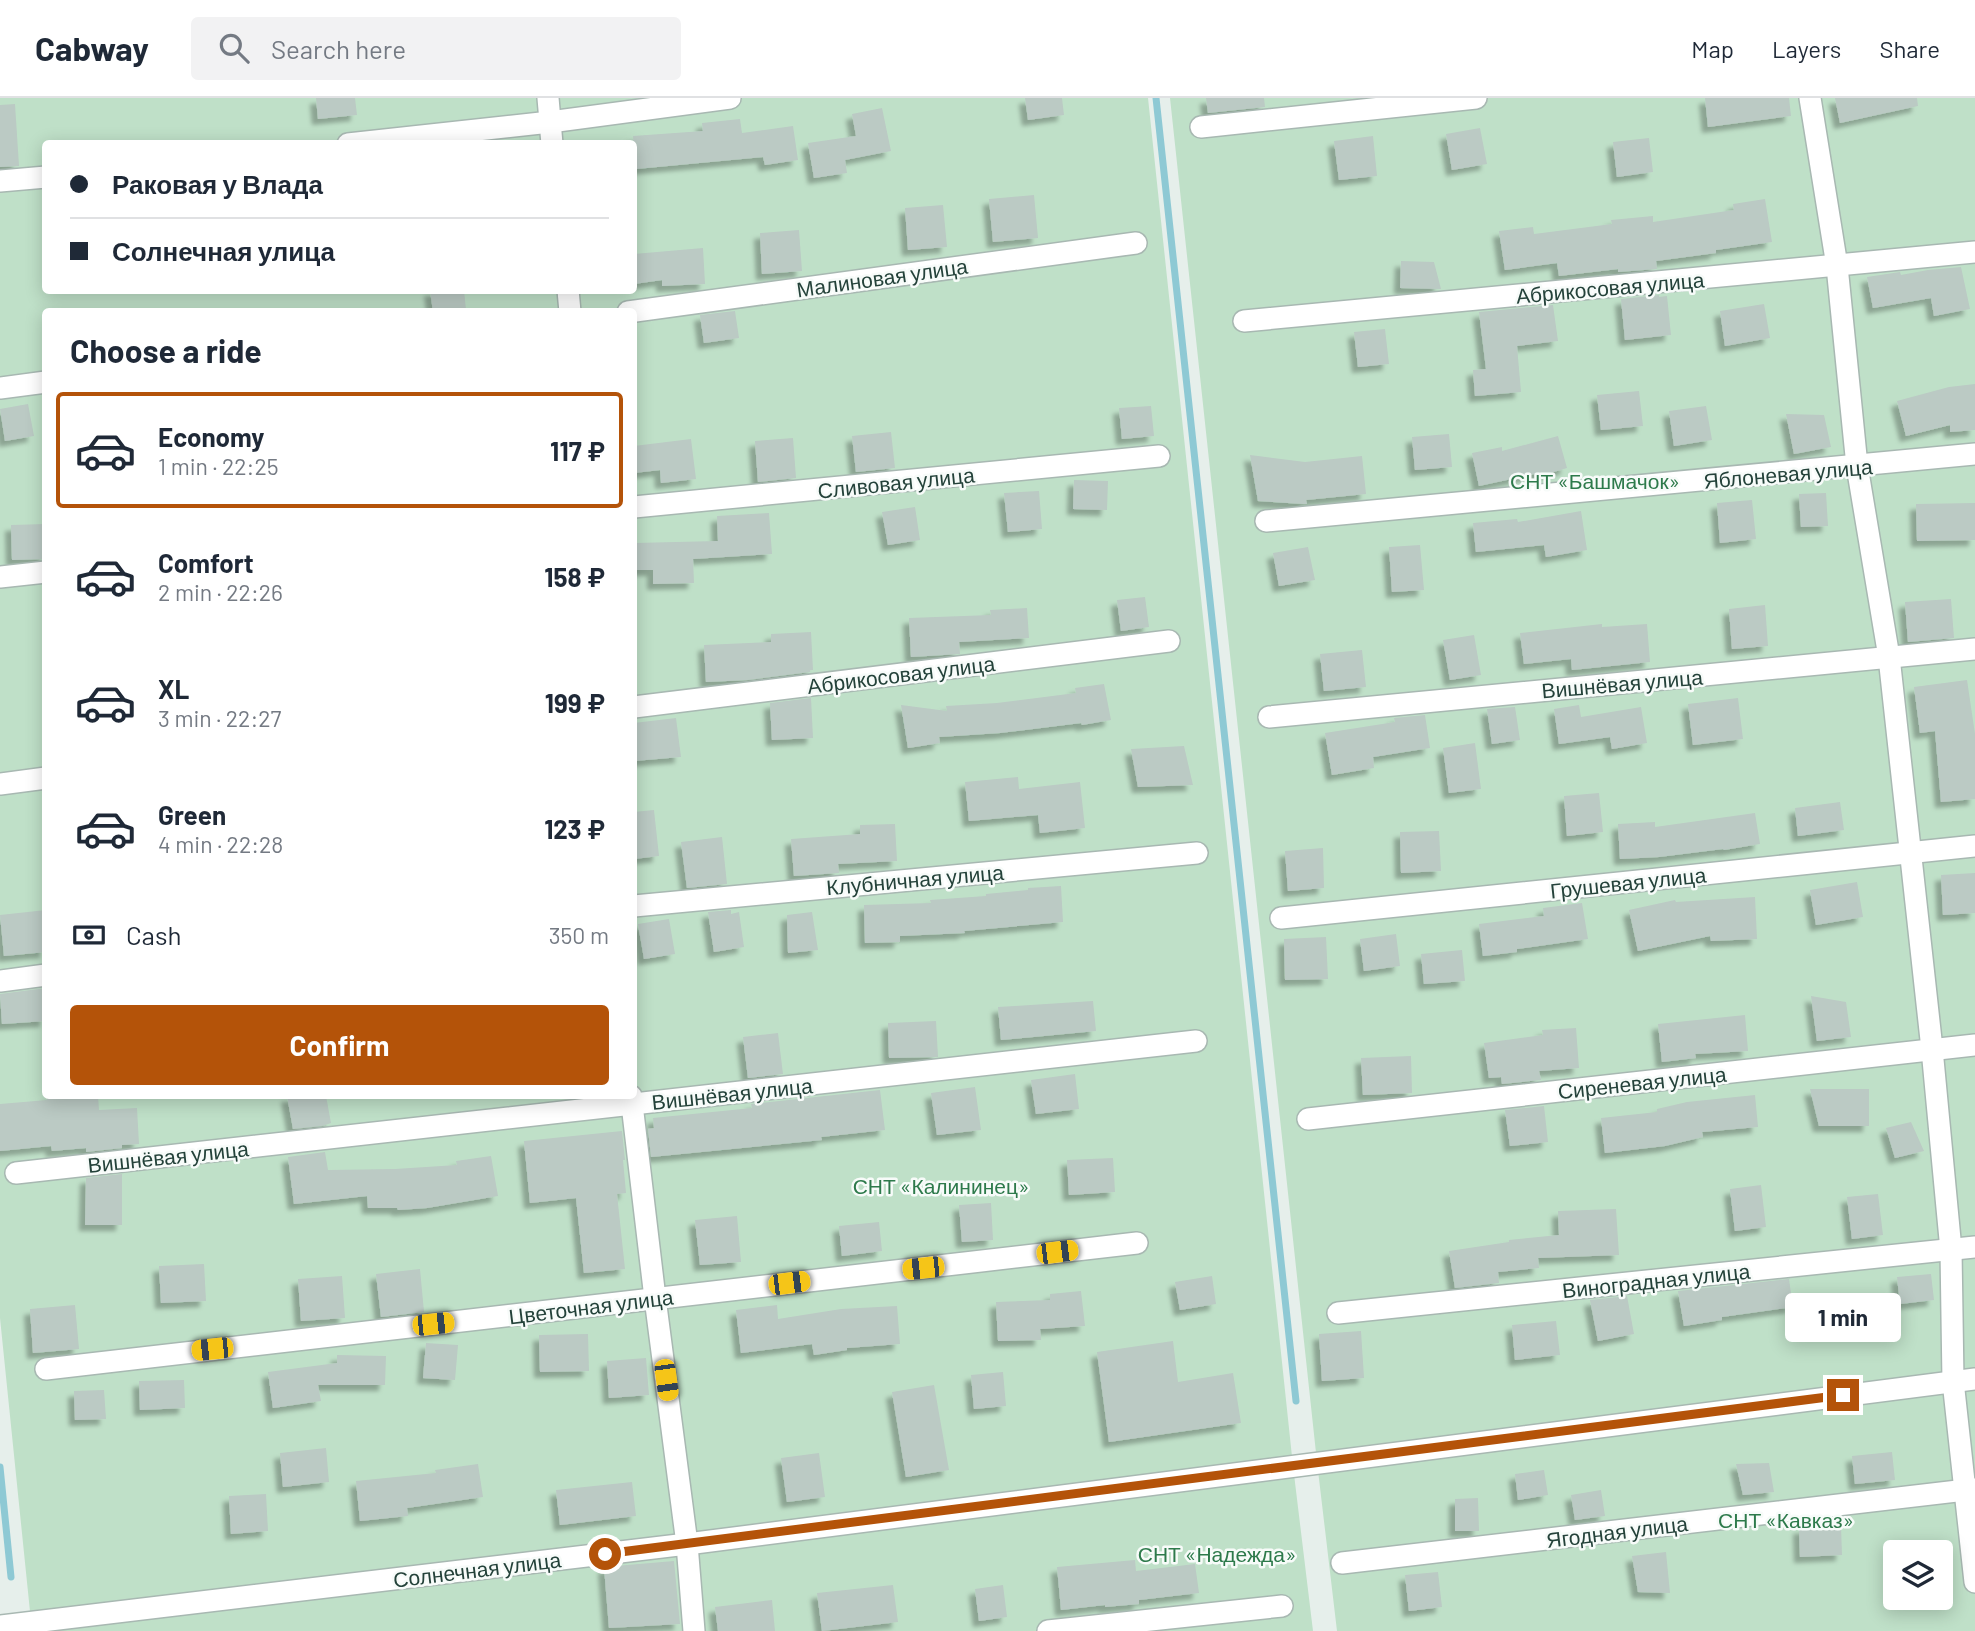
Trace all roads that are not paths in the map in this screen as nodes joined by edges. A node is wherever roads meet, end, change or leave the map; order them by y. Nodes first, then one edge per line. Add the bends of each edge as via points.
1 (548, 98) edge
2 (730, 98) edge
3 (1476, 98) edge
4 (1810, 98) edge
5 (550, 121) junction
6 (1201, 127) dead end
7 (383, 140) edge
8 (552, 140) edge
9 (42, 177) edge
10 (0, 181) edge
11 (1136, 243) dead end
12 (1975, 252) edge
13 (1837, 266) junction
14 (637, 311) edge
15 (1244, 321) dead end
16 (42, 383) edge
17 (0, 388) edge
18 (1975, 454) edge
19 (1159, 456) dead end
20 (1857, 466) junction
21 (637, 508) edge
22 (1266, 521) dead end
23 (42, 572) edge
24 (0, 577) edge
25 (1169, 640) dead end
26 (1975, 649) edge
27 (1889, 657) junction
28 (637, 707) edge
29 (1269, 717) dead end
30 (42, 779) edge
31 (0, 784) edge
32 (1975, 846) edge
33 (1197, 853) dead end
34 (1911, 853) junction
35 (637, 906) edge
36 (1281, 918) dead end
37 (42, 976) edge
38 (0, 981) edge
39 (1196, 1041) dead end
40 (1975, 1045) edge
41 (1932, 1049) junction
42 (632, 1100) edge
43 (1308, 1119) dead end
44 (16, 1173) dead end
45 (1137, 1243) dead end
46 (1975, 1247) edge
47 (1951, 1250) junction
48 (655, 1298) junction
49 (1338, 1313) dead end
50 (46, 1368) dead end
51 (1975, 1379) edge
52 (1953, 1381) junction
53 (1970, 1490) edge
54 (687, 1544) junction
55 (1342, 1563) dead end
56 (1975, 1582) edge
57 (1282, 1606) dead end
58 (0, 1626) edge
59 (694, 1631) edge
60 (1048, 1631) edge

1 - 5 street
2 - 5 street
3 - 6 street
4 - 13 street
5 - 7 street
5 - 8 street
9 - 10 street
11 - 14 street, Малиновая улица
12 - 13 street, Абрикосовая улица
13 - 15 street, Абрикосовая улица
13 - 20 street
16 - 17 street
18 - 20 street, Яблоневая улица
19 - 21 street, Сливовая улица
20 - 22 street, Яблоневая улица
20 - 27 street
23 - 24 street
25 - 28 street, Абрикосовая улица
26 - 27 street, Вишнёвая улица
27 - 29 street, Вишнёвая улица
27 - 34 street
30 - 31 street
32 - 34 street, Грушевая улица
33 - 35 street, Клубничная улица
34 - 36 street, Грушевая улица
34 - 41 street
37 - 38 street
39 - 42 street, Вишнёвая улица
40 - 41 street, Сиреневая улица
41 - 43 street, Сиреневая улица
41 - 47 street
42 - 44 street, Вишнёвая улица
42 - 48 street
45 - 48 street, Цветочная улица
46 - 47 street, Виноградная улица
47 - 49 street, Виноградная улица
47 - 52 street
48 - 50 street, Цветочная улица
48 - 54 street
51 - 52 street, Солнечная улица
52 - 53 street
52 - 54 street, Солнечная улица
53 - 55 street, Ягодная улица
53 - 56 street
54 - 58 street, Солнечная улица
54 - 59 street
57 - 60 street

